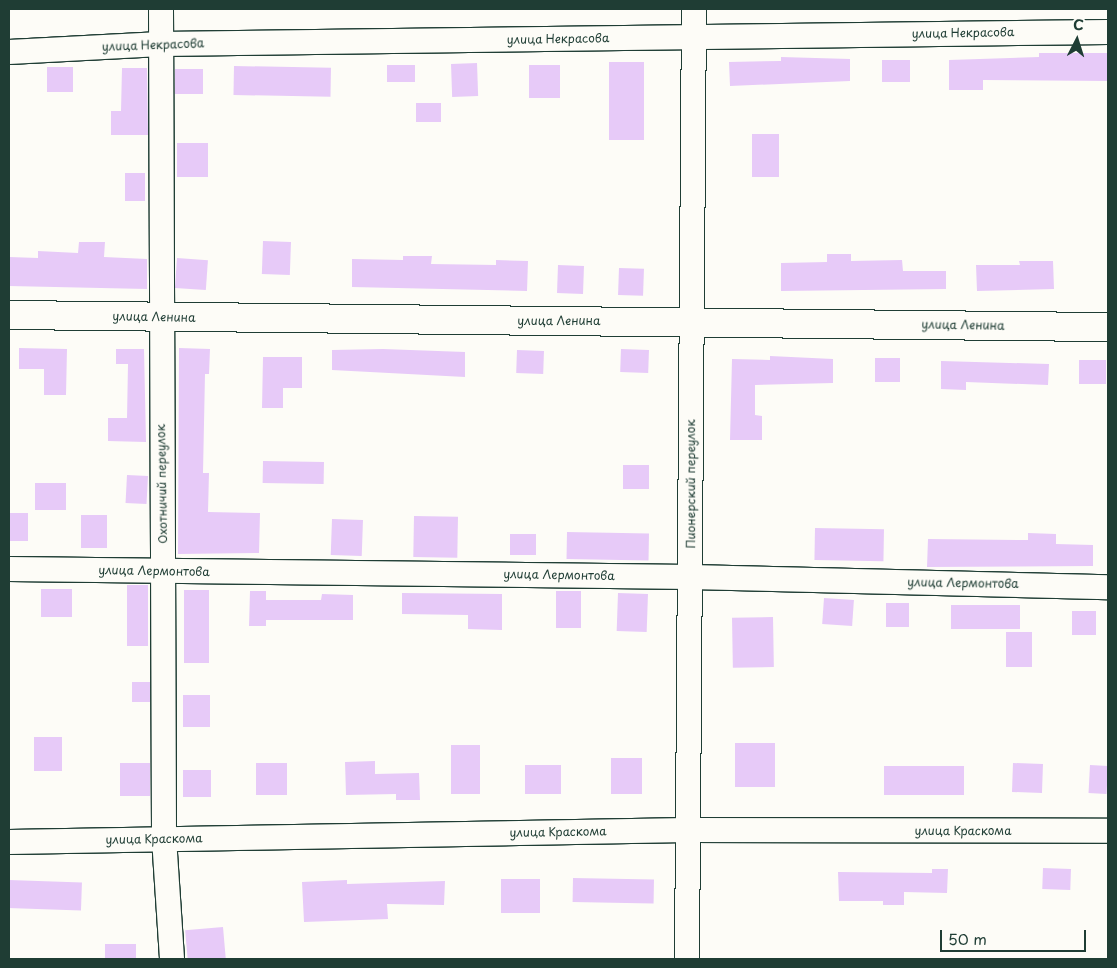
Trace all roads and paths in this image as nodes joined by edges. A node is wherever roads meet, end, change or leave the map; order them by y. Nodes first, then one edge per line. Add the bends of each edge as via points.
1 (161, 9) edge
2 (694, 9) edge
3 (1108, 32) edge
4 (695, 37) junction
5 (161, 44) junction
6 (9, 52) edge
7 (9, 315) edge
8 (160, 318) junction
9 (691, 322) junction
10 (1108, 327) edge
11 (9, 569) edge
12 (163, 570) junction
13 (691, 577) junction
14 (1108, 587) edge
15 (687, 830) junction
16 (1108, 831) edge
17 (164, 838) junction
18 (9, 842) edge
19 (172, 959) edge
20 (688, 959) edge

1 - 5 street, Охотничий переулок
2 - 4 street, Пионерский переулок
3 - 4 street, улица Некрасова
4 - 5 street, улица Некрасова
4 - 9 street, Пионерский переулок
5 - 6 street, улица Некрасова
5 - 8 street, Охотничий переулок
7 - 8 main road, улица Ленина
8 - 9 main road, улица Ленина
8 - 12 street, Охотничий переулок
9 - 10 main road, улица Ленина
9 - 13 street, Пионерский переулок
11 - 12 street, улица Лермонтова
12 - 13 street, улица Лермонтова
12 - 17 street, Охотничий переулок
13 - 14 street, улица Лермонтова
13 - 15 street, Пионерский переулок
15 - 16 street, улица Краскома
15 - 17 street, улица Краскома
15 - 20 street, Пионерский переулок
17 - 18 street, улица Краскома
17 - 19 street, Охотничий переулок

